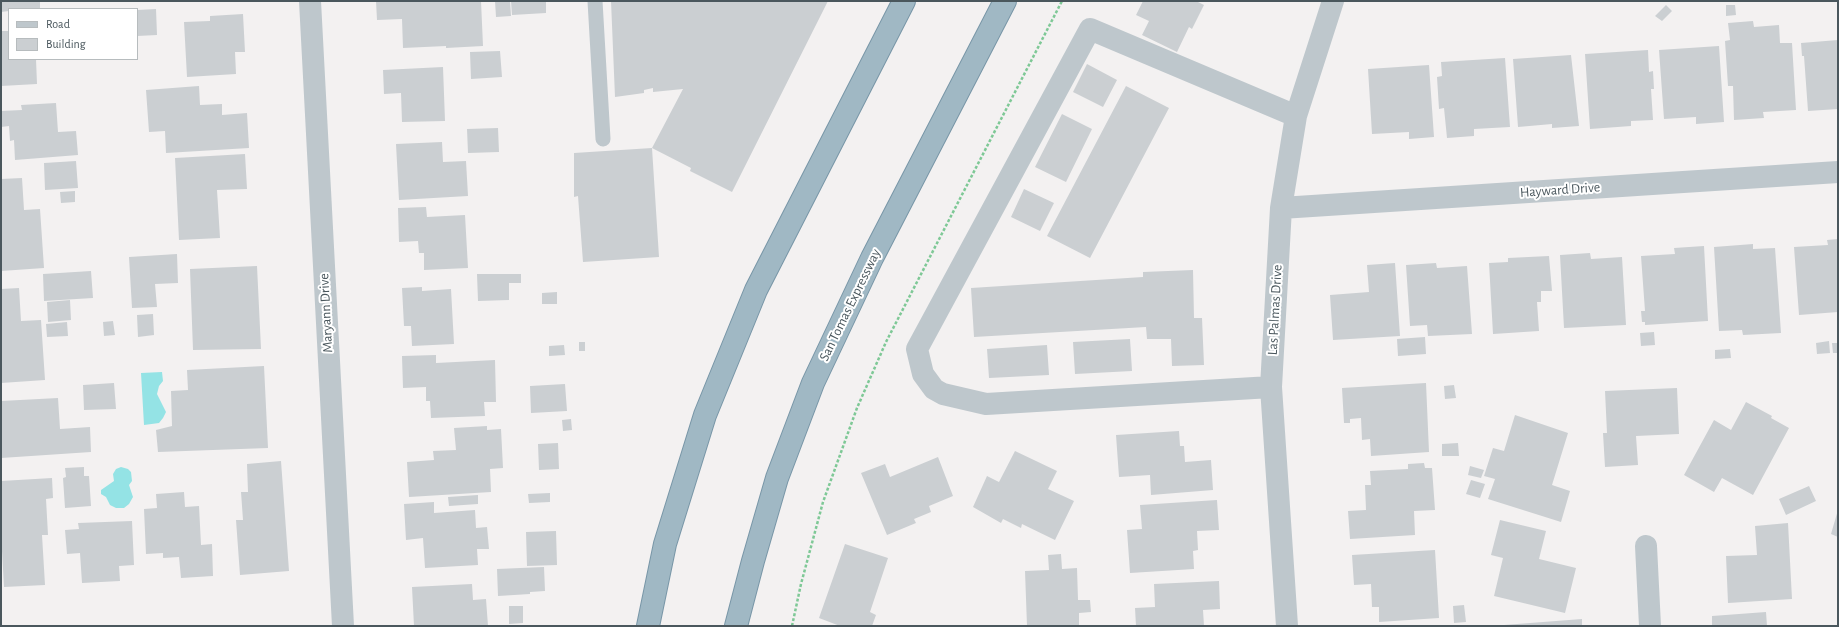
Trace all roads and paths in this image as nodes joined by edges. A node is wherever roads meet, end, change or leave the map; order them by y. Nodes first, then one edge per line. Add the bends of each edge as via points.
1 (310, 1) edge
2 (595, 1) edge
3 (904, 1) edge
4 (1005, 1) edge
5 (1333, 1) edge
6 (1296, 116) junction
7 (603, 139) dead end
8 (1838, 172) edge
9 (1281, 208) junction
10 (1271, 387) junction
11 (1646, 546) dead end
12 (343, 626) edge
13 (648, 626) edge
14 (736, 626) edge
15 (1287, 626) edge
16 (1650, 626) edge

1 - 12 street, Maryann Drive
2 - 7 lane
3 - 13 highway via 756,290 705,415 665,544
4 - 14 highway, San Tomas Expressway via 872,258 813,383 778,478
5 - 6 street, Las Palmas Drive
6 - 9 street, Las Palmas Drive
6 - 10 street via 1090,29 917,349 922,374 934,389 943,394 986,404
8 - 9 street, Hayward Drive
9 - 10 street, Las Palmas Drive
10 - 15 street, Las Palmas Drive
11 - 16 street

